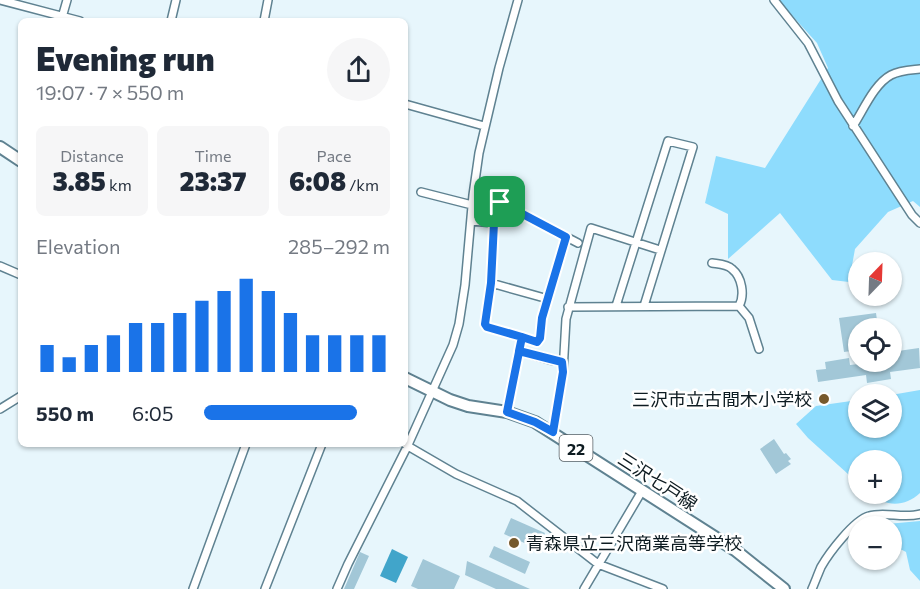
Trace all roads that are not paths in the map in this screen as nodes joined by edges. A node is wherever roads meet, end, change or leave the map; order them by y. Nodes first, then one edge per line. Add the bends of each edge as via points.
1 (0, 0) edge
2 (66, 0) edge
3 (176, 0) edge
4 (268, 0) edge
5 (518, 0) edge
6 (774, 0) edge
7 (59, 18) edge
8 (62, 18) edge
9 (172, 18) edge
10 (265, 18) edge
11 (920, 69) edge
12 (408, 105) edge
13 (484, 126) junction
14 (853, 126) junction
15 (0, 147) edge
16 (18, 159) edge
17 (503, 186) dead end
18 (421, 192) dead end
19 (500, 202) junction
20 (472, 205) junction
21 (471, 221) junction
22 (494, 223) junction
23 (920, 223) edge
24 (566, 237) junction
25 (578, 243) dead end
26 (636, 243) junction
27 (660, 250) junction
28 (712, 263) dead end
29 (0, 266) edge
30 (18, 274) edge
31 (491, 283) junction
32 (548, 299) junction
33 (616, 306) junction
34 (644, 306) junction
35 (739, 306) junction
36 (568, 307) junction
37 (522, 337) junction
38 (759, 349) dead end
39 (519, 351) junction
40 (562, 362) junction
41 (408, 379) edge
42 (433, 391) junction
43 (18, 398) edge
44 (0, 409) edge
45 (507, 412) junction
46 (553, 432) junction
47 (408, 441) edge
48 (408, 446) edge
49 (245, 447) edge
50 (321, 447) edge
51 (405, 447) edge
52 (642, 491) junction
53 (920, 514) edge
54 (598, 564) junction
55 (193, 589) edge
56 (265, 589) edge
57 (337, 589) edge
58 (584, 589) edge
59 (663, 589) edge
60 (784, 589) edge
61 (812, 589) edge

1 - 7 street
2 - 8 street
3 - 9 street
4 - 10 street
5 - 13 street
6 - 14 street via 808,43
11 - 14 street via 890,76
12 - 13 street
13 - 20 street
14 - 23 street
15 - 16 main road
17 - 19 street
18 - 20 street
19 - 22 street
19 - 24 street
20 - 21 street
21 - 22 street
21 - 42 street via 459,324
22 - 31 street
24 - 25 street
24 - 32 street
26 - 27 street
26 - 27 street via 668,141 693,147
26 - 33 street
26 - 36 street via 591,228
27 - 34 street
28 - 35 street via 727,266 735,273 742,289
29 - 30 street
31 - 32 street
31 - 37 street via 485,324
32 - 37 street via 540,338 537,342
33 - 34 street
33 - 36 street
34 - 35 street
35 - 38 street via 749,318
36 - 40 street
37 - 39 street
39 - 40 street
39 - 45 street
40 - 46 street
41 - 42 main road, 三沢七戸線 / 22
42 - 45 main road, 三沢七戸線 / 22 via 450,400
42 - 47 street
43 - 44 street
45 - 46 main road, 三沢七戸線 / 22
46 - 52 main road, 三沢七戸線 / 22
48 - 54 street via 456,474 517,501
49 - 55 street
50 - 56 street
51 - 57 street
52 - 54 street
52 - 60 main road, 三沢七戸線 / 22 via 735,550
53 - 61 street via 869,515 862,519 826,560
54 - 58 street
54 - 59 street

